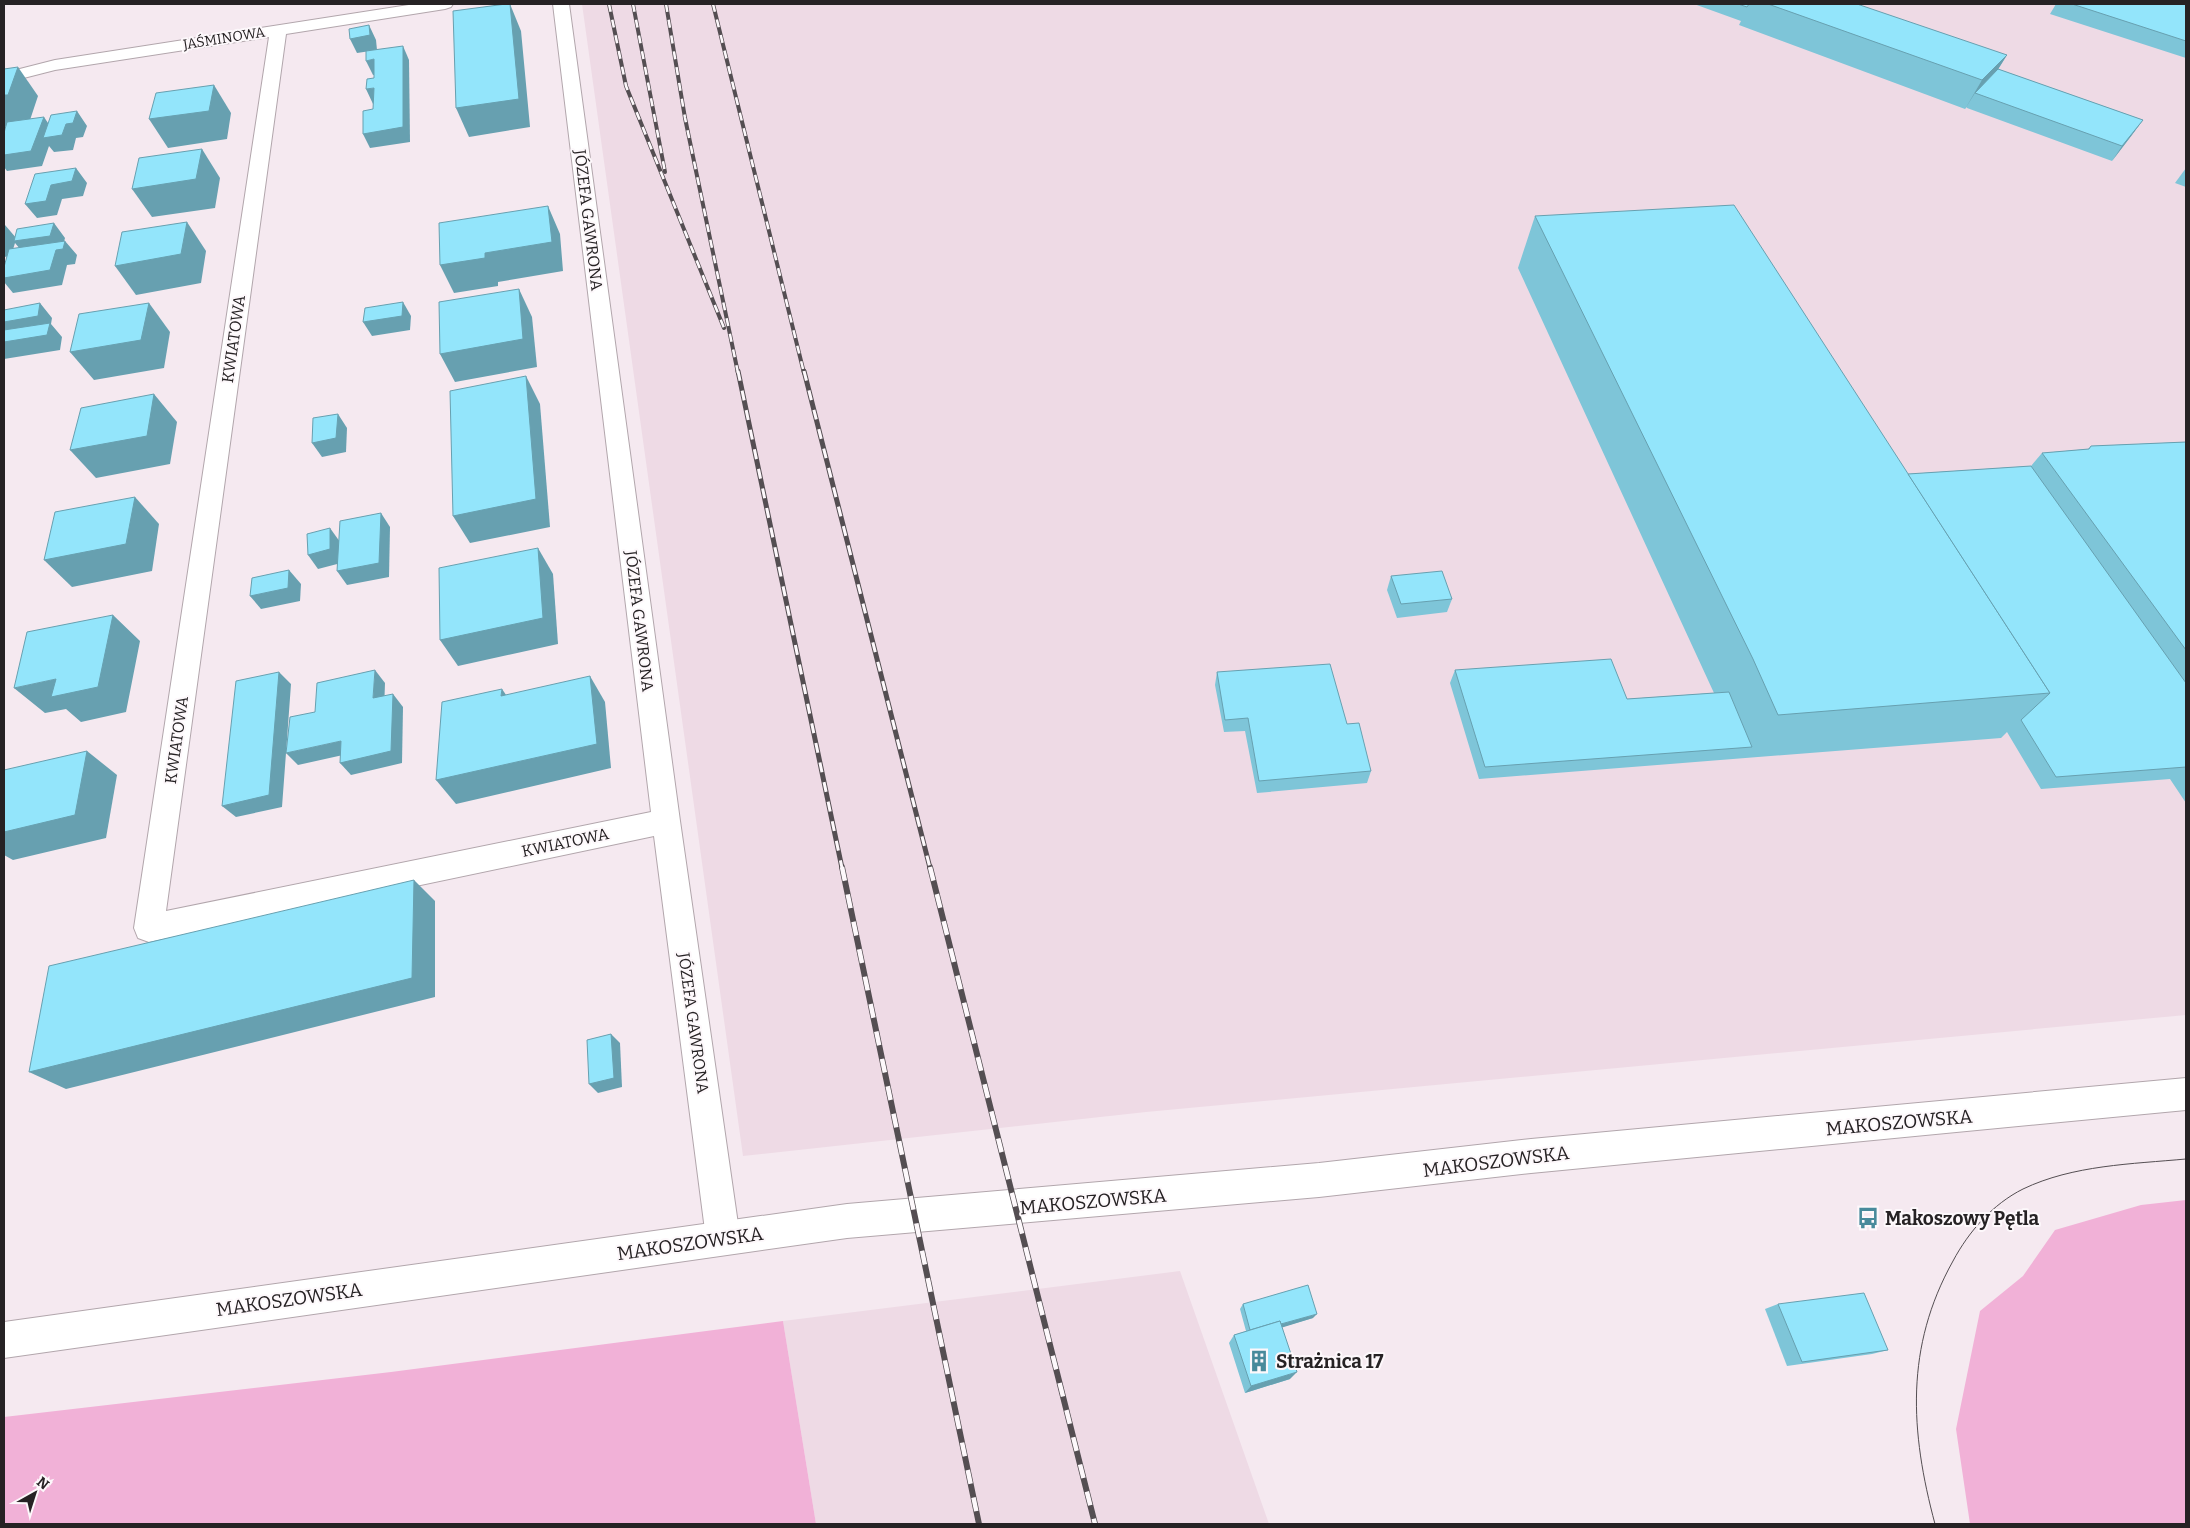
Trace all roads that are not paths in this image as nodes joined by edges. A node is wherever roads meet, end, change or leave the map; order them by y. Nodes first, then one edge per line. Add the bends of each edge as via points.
1 (445, 4) edge
2 (561, 4) edge
3 (278, 30) junction
4 (4, 78) edge
5 (666, 821) junction
6 (2186, 1094) edge
7 (723, 1238) junction
8 (4, 1340) edge

1 - 3 street, JAŚMINOWA
2 - 5 street, JÓZEFA GAWRONA
3 - 4 street, JAŚMINOWA via 55,65
3 - 5 street, KWIATOWA via 149,928
5 - 7 street, JÓZEFA GAWRONA
6 - 7 street, MAKOSZOWSKA via 1540,1155 1328,1179 847,1221
7 - 8 street, MAKOSZOWSKA

